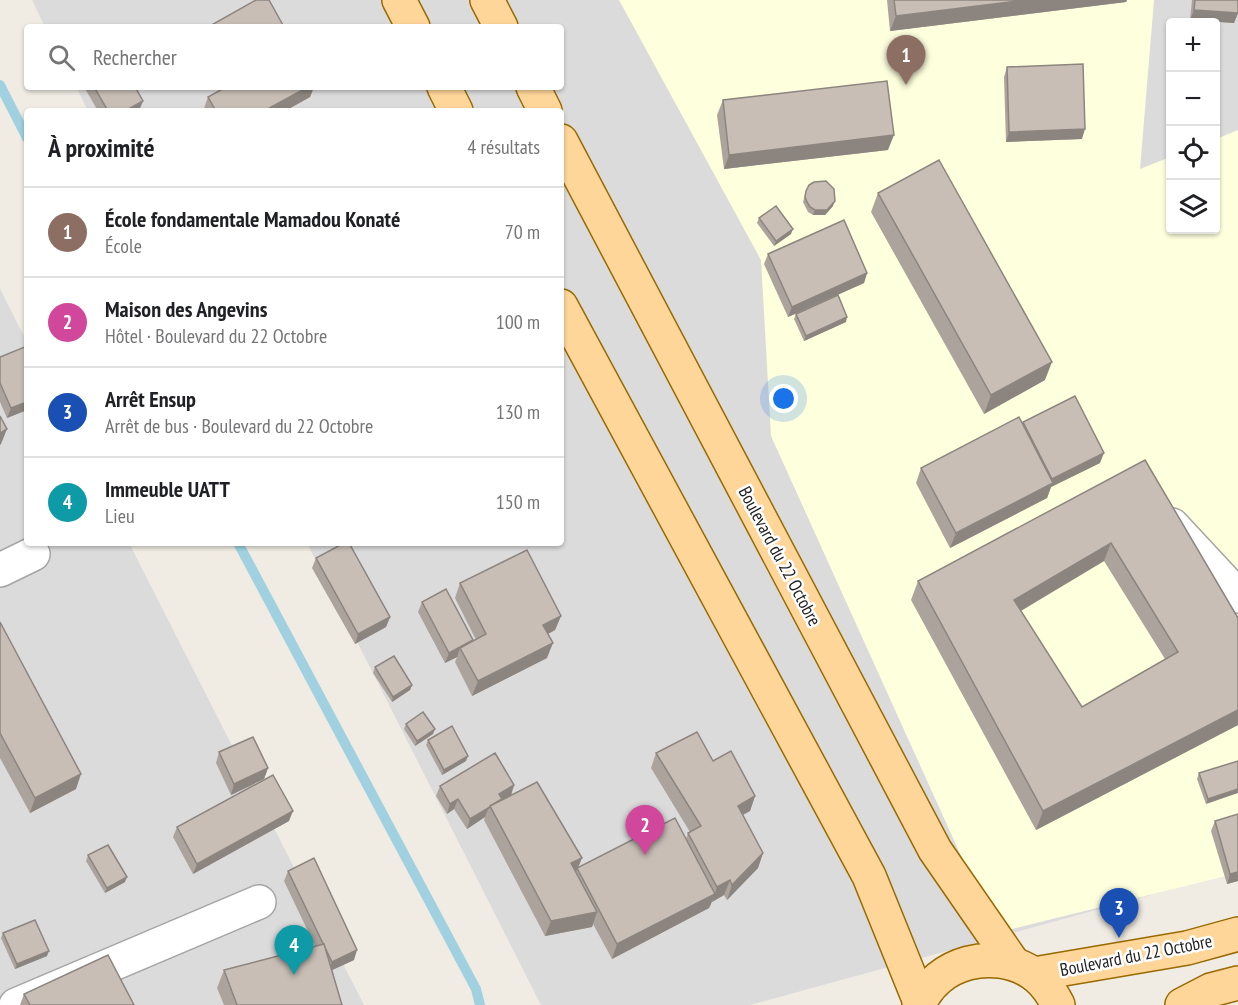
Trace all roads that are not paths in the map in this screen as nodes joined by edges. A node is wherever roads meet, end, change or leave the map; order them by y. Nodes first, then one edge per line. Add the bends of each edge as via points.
1 (399, 0) edge
2 (487, 0) edge
3 (411, 24) edge
4 (499, 24) edge
5 (446, 90) edge
6 (534, 90) edge
7 (454, 108) edge
8 (544, 108) edge
9 (564, 147) edge
10 (564, 312) edge
11 (1169, 521) edge
12 (33, 554) dead end
13 (0, 570) edge
14 (1238, 596) edge
15 (259, 903) dead end
16 (1238, 934) edge
17 (1023, 968) junction
18 (1238, 983) edge
19 (0, 998) edge
20 (920, 1003) edge
21 (4, 1005) edge
22 (16, 1005) edge
23 (1058, 1005) edge
24 (1182, 1005) edge

1 - 3 main road
2 - 4 main road
5 - 7 main road
6 - 8 main road
9 - 17 main road, Boulevard du 22 Octobre via 935,850
10 - 20 main road via 869,876
11 - 14 street
12 - 13 street
15 - 22 street
16 - 17 main road, Boulevard du 22 Octobre via 1187,948
17 - 20 main road via 990,959 973,961 942,975
17 - 23 main road via 1050,990
18 - 24 main road via 1211,990
19 - 21 street

